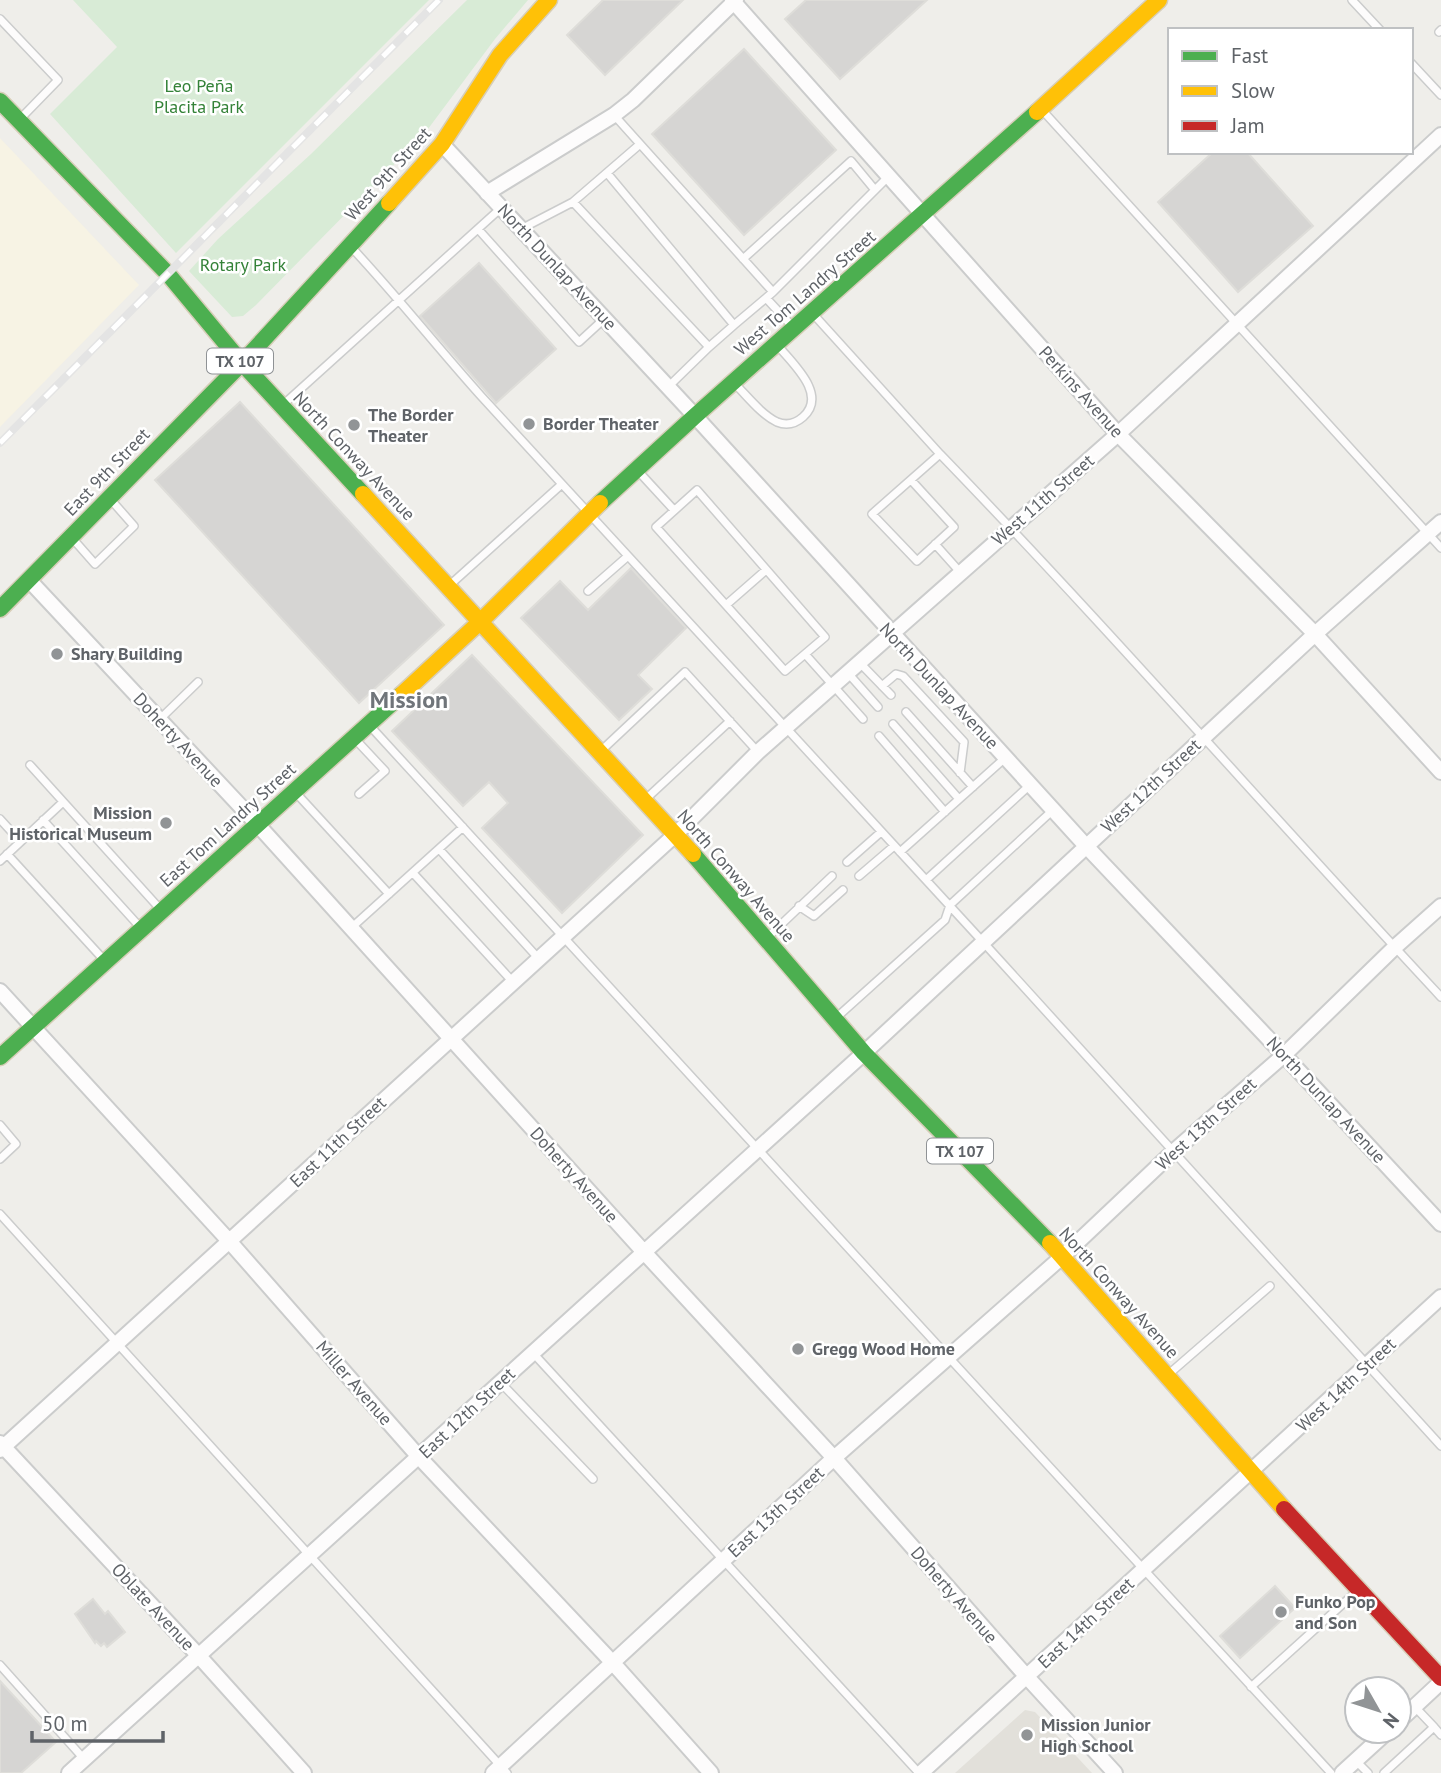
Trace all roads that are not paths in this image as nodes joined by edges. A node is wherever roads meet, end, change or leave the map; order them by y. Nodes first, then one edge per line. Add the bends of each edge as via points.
1 (549, 0) edge
2 (1159, 0) edge
3 (734, 1) edge
4 (1354, 1) edge
5 (0, 19) edge
6 (1378, 28) edge
7 (1413, 65) edge
8 (1441, 95) edge
9 (0, 101) edge
10 (1040, 108) junction
11 (614, 115) junction
12 (18, 121) junction
13 (1441, 135) edge
14 (442, 144) junction
15 (639, 145) junction
16 (607, 173) junction
17 (889, 175) junction
18 (875, 190) junction
19 (488, 193) junction
20 (573, 202) junction
21 (501, 208) junction
22 (924, 214) junction
23 (478, 229) junction
24 (522, 229) junction
25 (349, 245) junction
26 (743, 259) junction
27 (773, 292) junction
28 (766, 298) junction
29 (400, 299) junction
30 (812, 313) junction
31 (604, 318) junction
32 (1238, 323) junction
33 (734, 325) junction
34 (794, 328) junction
35 (776, 344) junction
36 (709, 347) junction
37 (242, 363) junction
38 (733, 382) junction
39 (668, 387) junction
40 (282, 406) junction
41 (695, 415) junction
42 (1118, 434) junction
43 (940, 454) junction
44 (637, 469) junction
45 (911, 480) junction
46 (562, 484) junction
47 (109, 498) junction
48 (674, 510) junction
49 (589, 514) junction
50 (1441, 522) edge
51 (1011, 528) junction
52 (1428, 534) junction
53 (71, 537) junction
54 (935, 544) junction
55 (1441, 548) edge
56 (628, 556) junction
57 (766, 570) junction
58 (960, 572) junction
59 (29, 580) junction
60 (449, 586) junction
61 (588, 591) dead end
62 (726, 605) junction
63 (0, 609) edge
64 (481, 621) junction
65 (891, 634) junction
66 (1315, 634) junction
67 (805, 654) junction
68 (859, 662) junction
69 (847, 673) junction
70 (198, 682) dead end
71 (833, 685) junction
72 (882, 686) junction
73 (891, 695) dead end
74 (878, 707) dead end
75 (906, 712) dead end
76 (863, 719) dead end
77 (158, 720) junction
78 (730, 722) junction
79 (368, 724) junction
80 (893, 724) dead end
81 (785, 728) junction
82 (878, 736) dead end
83 (354, 737) junction
84 (1203, 737) junction
85 (600, 752) junction
86 (758, 752) junction
87 (1005, 758) junction
88 (30, 765) dead end
89 (1441, 772) edge
90 (960, 773) junction
91 (1030, 785) junction
92 (973, 787) junction
93 (295, 792) junction
94 (359, 794) dead end
95 (959, 799) junction
96 (644, 800) junction
97 (63, 802) junction
98 (1053, 810) junction
99 (945, 812) junction
100 (0, 819) edge
101 (43, 820) junction
102 (258, 825) junction
103 (463, 827) junction
104 (881, 832) junction
105 (676, 834) junction
106 (20, 841) junction
107 (1086, 846) junction
108 (439, 849) junction
109 (897, 849) junction
110 (7, 854) junction
111 (0, 861) edge
112 (847, 862) dead end
113 (413, 873) junction
114 (832, 876) dead end
115 (859, 876) dead end
116 (926, 880) junction
117 (843, 890) dead end
118 (389, 894) junction
119 (950, 905) junction
120 (799, 906) junction
121 (1441, 906) edge
122 (162, 910) junction
123 (141, 928) junction
124 (350, 929) junction
125 (564, 935) junction
126 (766, 939) junction
127 (983, 942) junction
128 (1395, 947) junction
129 (539, 959) junction
130 (105, 961) junction
131 (513, 982) junction
132 (0, 991) edge
133 (1441, 996) edge
134 (835, 1019) junction
135 (32, 1026) junction
136 (450, 1039) junction
137 (864, 1053) junction
138 (1284, 1055) junction
139 (0, 1056) edge
140 (0, 1125) edge
141 (757, 1149) junction
142 (1173, 1152) junction
143 (0, 1158) edge
144 (0, 1214) edge
145 (1441, 1224) edge
146 (230, 1242) junction
147 (643, 1251) junction
148 (1063, 1256) junction
149 (1270, 1286) dead end
150 (1441, 1297) edge
151 (116, 1344) junction
152 (533, 1352) junction
153 (947, 1358) junction
154 (1367, 1365) junction
155 (1167, 1376) junction
156 (500, 1382) junction
157 (1441, 1446) edge
158 (1, 1447) edge
159 (419, 1457) junction
160 (834, 1458) junction
161 (1250, 1472) junction
162 (593, 1479) dead end
163 (310, 1555) junction
164 (723, 1562) junction
165 (1143, 1570) junction
166 (1359, 1589) junction
167 (198, 1655) junction
168 (613, 1663) junction
169 (0, 1665) edge
170 (1027, 1678) junction
171 (1441, 1680) edge
172 (1251, 1687) junction
173 (1415, 1707) joint
174 (1434, 1727) junction
175 (1441, 1735) edge
176 (1373, 1745) edge
177 (84, 1759) junction
178 (1356, 1760) junction
179 (500, 1771) edge
180 (69, 1773) edge
181 (304, 1773) edge
182 (711, 1773) edge
183 (920, 1773) edge
184 (1115, 1773) edge
185 (1331, 1773) edge
186 (1342, 1773) edge
187 (1367, 1773) edge
188 (1384, 1773) edge

1 - 14 main road, West 9th Street via 500,55
2 - 10 main road, West Tom Landry Street
3 - 11 street
3 - 17 street, Perkins Avenue
4 - 6 lane
5 - 12 lane via 58,80
7 - 8 lane
9 - 12 main road, North Conway Avenue / TX 107
10 - 22 main road, West Tom Landry Street
10 - 32 lane
11 - 15 lane
11 - 19 street
12 - 37 main road, North Conway Avenue / TX 107 via 168,274
13 - 32 street, West 11th Street
14 - 19 street, North Dunlap Avenue
14 - 25 main road, West 9th Street
15 - 16 lane
15 - 26 lane
16 - 20 lane
16 - 33 lane
17 - 18 lane
17 - 22 street, Perkins Avenue
18 - 26 lane via 851,161
18 - 27 lane
19 - 21 street, North Dunlap Avenue
20 - 24 lane
20 - 36 lane
21 - 23 lane
21 - 24 street, North Dunlap Avenue
22 - 30 main road, West Tom Landry Street
22 - 42 street, Perkins Avenue
23 - 29 lane
23 - 31 lane via 579,342
24 - 31 street, North Dunlap Avenue
25 - 29 lane
25 - 37 main road, West 9th Street
26 - 27 lane
27 - 28 lane
28 - 33 lane
28 - 34 lane
29 - 40 lane
29 - 46 lane
30 - 34 main road, West Tom Landry Street
30 - 43 lane
31 - 39 street, North Dunlap Avenue
32 - 42 street, West 11th Street
32 - 52 lane
33 - 36 lane
34 - 35 main road, West Tom Landry Street
35 - 38 main road, West Tom Landry Street
35 - 38 lane via 811,388 811,405 802,418 787,425 770,418
36 - 39 lane
37 - 40 main road, North Conway Avenue / TX 107
37 - 47 main road, East 9th Street
38 - 41 main road, West Tom Landry Street
39 - 41 street, North Dunlap Avenue
40 - 60 main road, North Conway Avenue / TX 107
41 - 44 main road, West Tom Landry Street
41 - 65 street, North Dunlap Avenue
42 - 51 street, West 11th Street
42 - 66 street, Perkins Avenue
43 - 45 lane
43 - 51 lane
44 - 48 lane
44 - 49 main road, West Tom Landry Street
45 - 54 lane via 954,527
45 - 54 lane via 872,514 916,561
46 - 49 lane
46 - 60 lane
47 - 53 main road, East 9th Street
47 - 53 lane via 134,526 95,564
48 - 57 lane via 697,490
48 - 62 lane via 656,527
49 - 56 lane
49 - 64 main road, West Tom Landry Street
50 - 52 street, West 12th Street
51 - 58 street, West 11th Street
51 - 84 lane
52 - 55 lane
52 - 66 street, West 12th Street
53 - 59 main road, East 9th Street
54 - 58 lane
56 - 61 lane
56 - 81 lane
57 - 62 lane
57 - 67 lane via 825,637
58 - 65 street, West 11th Street
59 - 63 main road, East 9th Street
59 - 77 street, Doherty Avenue
60 - 64 main road, North Conway Avenue / TX 107
62 - 67 lane via 785,671
64 - 79 main road, East Tom Landry Street
64 - 85 main road, North Conway Avenue / TX 107
65 - 68 street, West 11th Street
65 - 87 street, North Dunlap Avenue
66 - 84 street, West 12th Street
66 - 89 street, Perkins Avenue
67 - 71 lane
68 - 69 street, West 11th Street
68 - 72 lane
69 - 71 street, West 11th Street
69 - 74 lane
70 - 77 lane
71 - 76 lane
71 - 81 street, West 11th Street
72 - 73 lane
72 - 90 lane via 896,674 903,676 964,742
75 - 90 lane
77 - 102 street, Doherty Avenue
78 - 85 lane via 685,672
78 - 86 lane
78 - 96 lane
79 - 83 main road, East Tom Landry Street
79 - 103 lane
80 - 95 lane
81 - 86 street, West 11th Street
81 - 104 lane
82 - 99 lane
83 - 93 main road, East Tom Landry Street
83 - 94 lane via 385,771
84 - 107 street, West 12th Street
84 - 128 lane
85 - 96 main road, North Conway Avenue / TX 107
86 - 105 street, West 11th Street
87 - 91 street, North Dunlap Avenue
87 - 92 lane
88 - 97 lane
90 - 92 lane
91 - 98 street, North Dunlap Avenue
91 - 116 lane
92 - 95 lane
93 - 102 main road, East Tom Landry Street
93 - 118 lane
95 - 99 lane
96 - 105 main road, North Conway Avenue / TX 107
97 - 101 lane
97 - 122 lane
98 - 107 street, North Dunlap Avenue
98 - 119 lane
99 - 109 lane
100 - 106 lane
101 - 106 lane
101 - 123 lane
102 - 122 main road, East Tom Landry Street
102 - 124 street, Doherty Avenue
103 - 108 lane
103 - 125 lane
104 - 109 lane
104 - 112 lane
105 - 125 street, East 11th Street
105 - 126 main road, North Conway Avenue / TX 107
106 - 110 lane
107 - 127 street, West 12th Street
107 - 138 street, North Dunlap Avenue
108 - 113 lane
108 - 129 lane
109 - 115 lane
109 - 116 lane
110 - 111 lane
110 - 130 lane
113 - 118 lane
113 - 131 lane
114 - 120 lane
116 - 119 lane
117 - 120 lane via 814,916
118 - 124 lane
119 - 127 lane
119 - 134 lane via 945,920
120 - 126 lane
121 - 128 street, West 13th Street
122 - 123 main road, East Tom Landry Street
123 - 130 main road, East Tom Landry Street
124 - 136 street, Doherty Avenue
125 - 129 street, East 11th Street
125 - 141 lane
126 - 134 main road, North Conway Avenue / TX 107
127 - 137 street, West 12th Street
127 - 142 lane
128 - 133 lane
128 - 138 street, West 13th Street
129 - 131 street, East 11th Street
130 - 135 main road, East Tom Landry Street
131 - 136 street, East 11th Street
132 - 135 street, Miller Avenue
134 - 137 main road, North Conway Avenue / TX 107
135 - 139 main road, East Tom Landry Street
135 - 146 street, Miller Avenue
136 - 146 street, East 11th Street
136 - 147 street, Doherty Avenue
137 - 141 street, East 12th Street
137 - 148 main road, North Conway Avenue / TX 107
138 - 142 street, West 13th Street
138 - 145 street, North Dunlap Avenue
140 - 143 lane via 16,1144
141 - 147 street, East 12th Street
141 - 153 lane
142 - 148 street, West 13th Street
142 - 154 lane
144 - 151 lane
146 - 151 street, East 11th Street
146 - 159 street, Miller Avenue
147 - 152 street, East 12th Street
147 - 160 street, Doherty Avenue
148 - 153 street, East 13th Street
148 - 155 main road, North Conway Avenue / TX 107
149 - 155 lane
150 - 154 street, West 14th Street
151 - 158 street, East 11th Street
151 - 163 lane
152 - 156 street, East 12th Street
152 - 164 lane
153 - 160 street, East 13th Street
153 - 165 lane
154 - 157 lane
154 - 161 street, West 14th Street
155 - 161 main road, North Conway Avenue / TX 107
156 - 159 street, East 12th Street
156 - 162 lane
158 - 167 street, Oblate Avenue
159 - 163 street, East 12th Street
159 - 168 street, Miller Avenue
160 - 164 street, East 13th Street
160 - 170 street, Doherty Avenue
161 - 165 street, East 14th Street
161 - 166 main road, North Conway Avenue / TX 107
163 - 167 street, East 12th Street
163 - 179 lane
164 - 168 street, East 13th Street
164 - 183 lane
165 - 170 street, East 14th Street
165 - 172 lane
166 - 171 main road, North Conway Avenue / TX 107
166 - 172 lane
167 - 177 street, East 12th Street
167 - 181 street, Oblate Avenue
168 - 179 street, East 13th Street
168 - 182 street, Miller Avenue
169 - 177 lane
170 - 183 street, East 14th Street
170 - 184 street, Doherty Avenue
171 - 173 street
172 - 185 lane
173 - 174 lane
174 - 175 lane
174 - 188 lane
176 - 178 street
177 - 180 street, East 12th Street
178 - 186 street
178 - 187 lane

